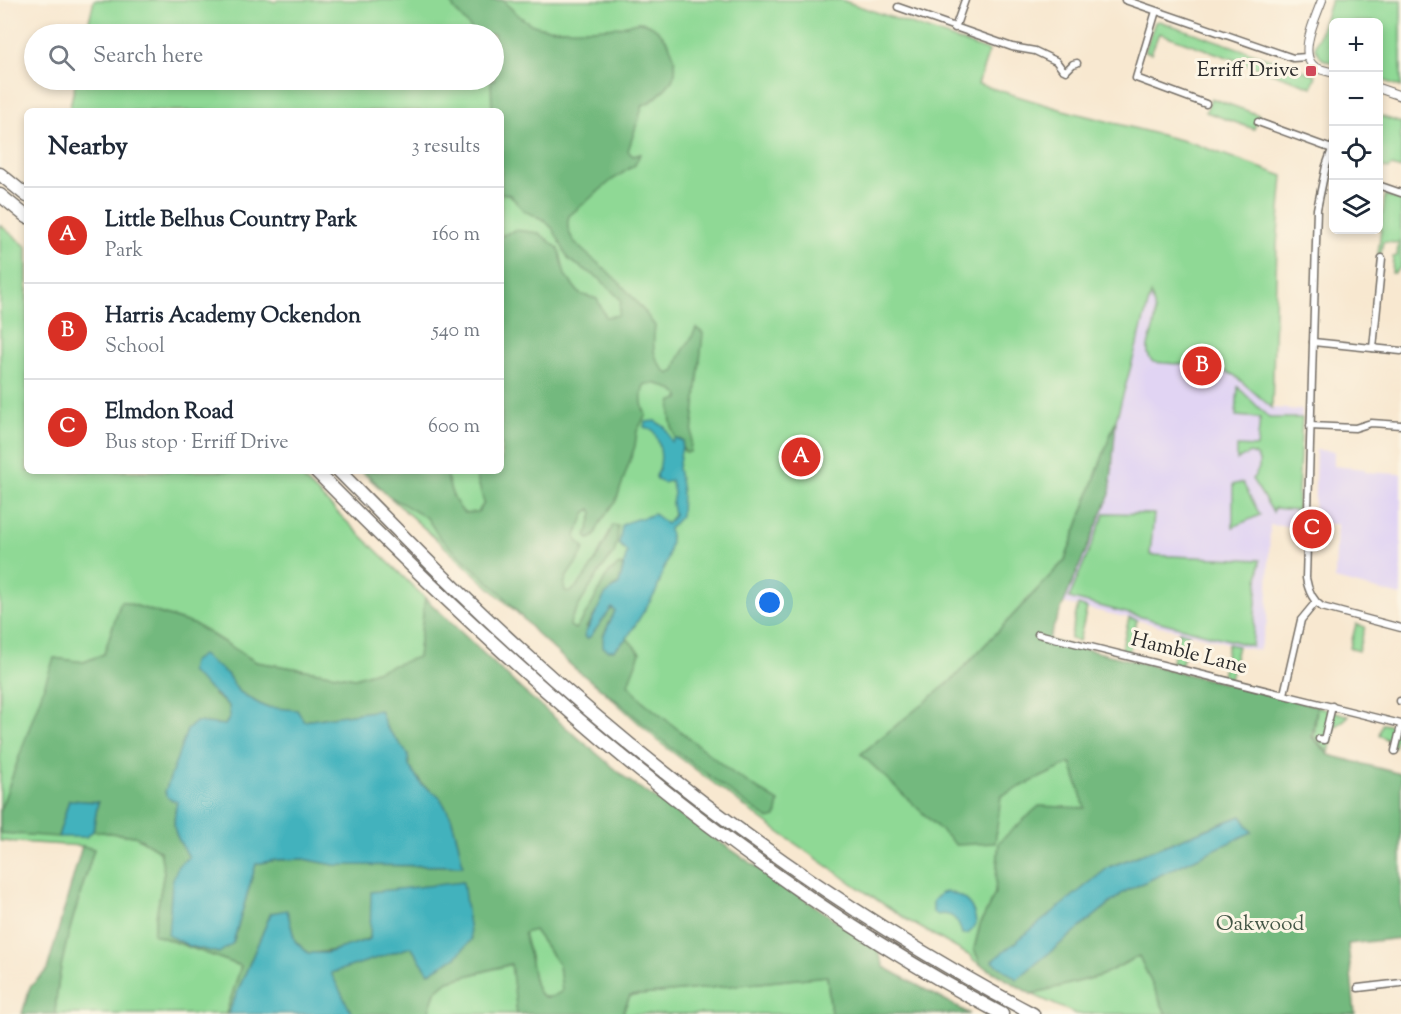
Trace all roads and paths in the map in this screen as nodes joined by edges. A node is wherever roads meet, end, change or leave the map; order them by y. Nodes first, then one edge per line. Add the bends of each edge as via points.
1 (965, 0) edge
2 (1126, 0) edge
3 (1318, 1) edge
4 (898, 7) dead end
5 (1156, 11) junction
6 (955, 28) junction
7 (1307, 57) junction
8 (1077, 63) dead end
9 (1331, 72) edge
10 (1383, 90) edge
11 (1401, 96) edge
12 (1206, 104) dead end
13 (1258, 122) dead end
14 (1329, 146) edge
15 (1329, 158) edge
16 (1326, 166) junction
17 (1329, 167) edge
18 (0, 174) edge
19 (1383, 187) edge
20 (1401, 193) edge
21 (24, 194) edge
22 (0, 195) edge
23 (24, 215) edge
24 (1382, 258) dead end
25 (1313, 342) junction
26 (1373, 348) junction
27 (1401, 351) edge
28 (1401, 425) edge
29 (1310, 426) junction
30 (319, 474) edge
31 (342, 474) edge
32 (1316, 603) junction
33 (1401, 628) edge
34 (1038, 634) dead end
35 (1284, 694) junction
36 (1332, 706) junction
37 (1401, 725) edge
38 (1324, 740) dead end
39 (1394, 751) dead end
40 (1401, 982) edge
41 (1358, 988) dead end
42 (1002, 1014) edge
43 (1032, 1014) edge

1 - 6 street
2 - 5 street
3 - 7 street
4 - 6 street
5 - 7 street via 1293,58
5 - 12 street via 1136,78
6 - 8 street via 1035,51 1066,71
7 - 9 street via 1313,66
10 - 11 street
13 - 14 street
15 - 16 street
16 - 17 street
16 - 25 street via 1317,209
18 - 21 highway
19 - 20 street
22 - 23 highway
24 - 26 street
25 - 26 street
25 - 29 street
26 - 27 street
28 - 29 street
29 - 32 street via 1306,578
30 - 42 highway via 477,630 661,789 836,915
31 - 43 highway via 521,650 676,782 859,912
32 - 33 street
32 - 35 street via 1301,620
34 - 35 street, Hamble Lane
35 - 36 street, Hamble Lane
36 - 37 street, Hamble Lane
36 - 38 street
37 - 39 street, Hamble Lane
40 - 41 street

